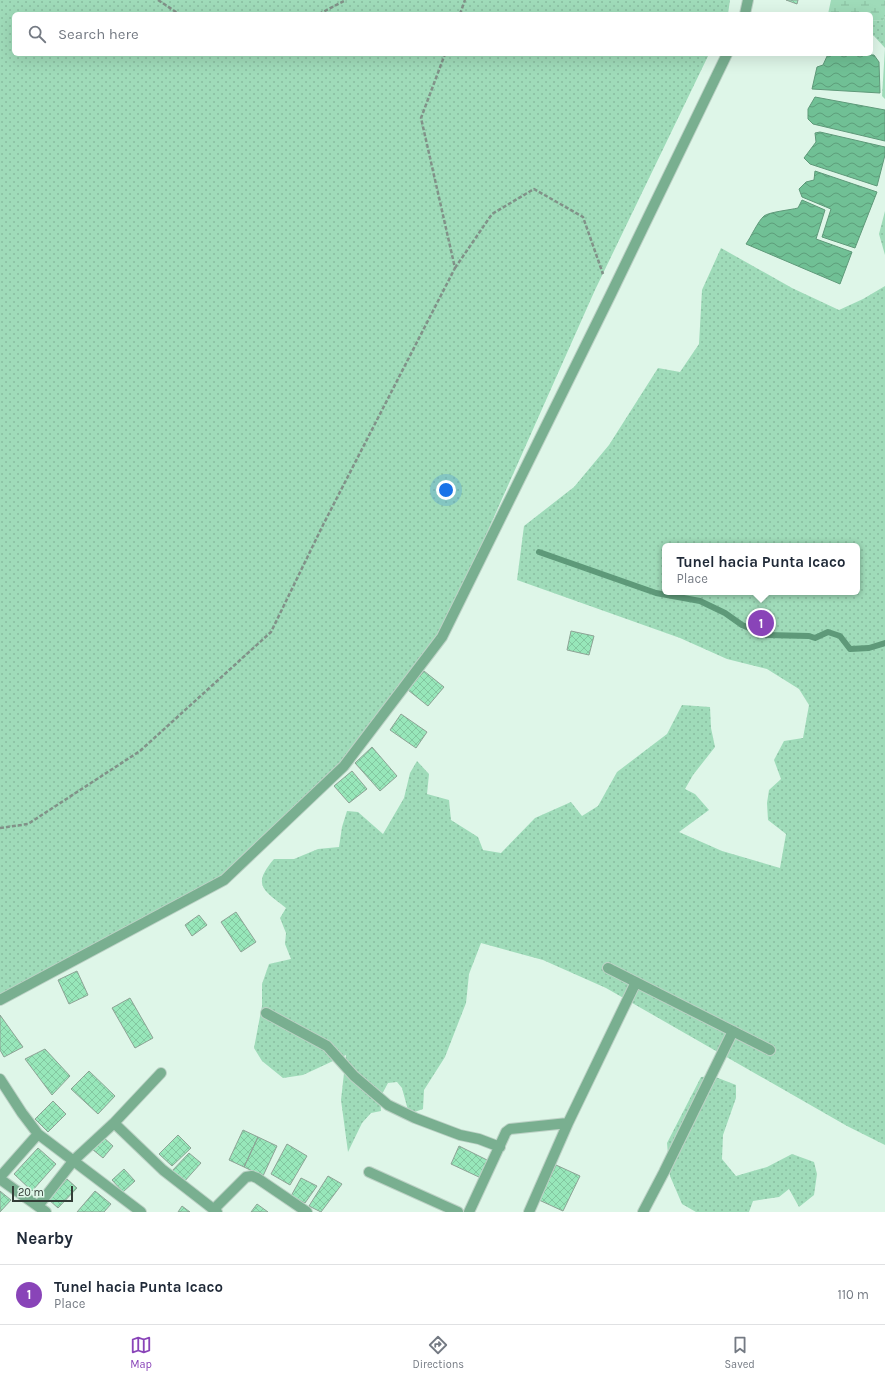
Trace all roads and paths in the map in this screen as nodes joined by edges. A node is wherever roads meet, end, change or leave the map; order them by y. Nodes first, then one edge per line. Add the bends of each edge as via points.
1 (158, 0) edge
2 (346, 0) edge
3 (465, 0) edge
4 (748, 0) edge
5 (176, 12) edge
6 (323, 12) edge
7 (461, 12) edge
8 (745, 12) edge
9 (444, 56) edge
10 (726, 56) edge
11 (455, 268) junction
12 (610, 296) junction
13 (0, 828) edge
14 (608, 968) dead end
15 (636, 982) junction
16 (0, 1000) edge
17 (266, 1013) dead end
18 (733, 1031) junction
19 (770, 1050) dead end
20 (161, 1073) dead end
21 (0, 1079) edge
22 (114, 1123) junction
23 (568, 1123) junction
24 (38, 1134) junction
25 (500, 1147) junction
26 (74, 1160) junction
27 (369, 1172) dead end
28 (0, 1178) edge
29 (42, 1209) edge
30 (216, 1211) edge
31 (141, 1212) edge
32 (307, 1212) edge
33 (458, 1212) edge
34 (468, 1212) edge
35 (529, 1212) edge
36 (643, 1212) edge

1 - 5 path
2 - 6 path
3 - 7 path
4 - 8 street
9 - 11 path via 421,118
10 - 12 street
11 - 12 path via 492,214 534,189 584,217
11 - 13 path via 271,632 140,751 28,824
12 - 16 street via 442,637 344,766 224,880
14 - 15 street
15 - 18 street
15 - 23 street
17 - 25 street via 328,1046 354,1076 388,1105 460,1135
18 - 19 street
18 - 36 street
20 - 22 street
21 - 24 street
22 - 26 street
22 - 30 street via 164,1170
23 - 25 street via 510,1129 506,1132
23 - 35 street
24 - 26 street
24 - 28 street
25 - 34 street
26 - 29 street
26 - 31 street
27 - 33 street
28 - 29 street
30 - 32 street via 246,1177 252,1176

